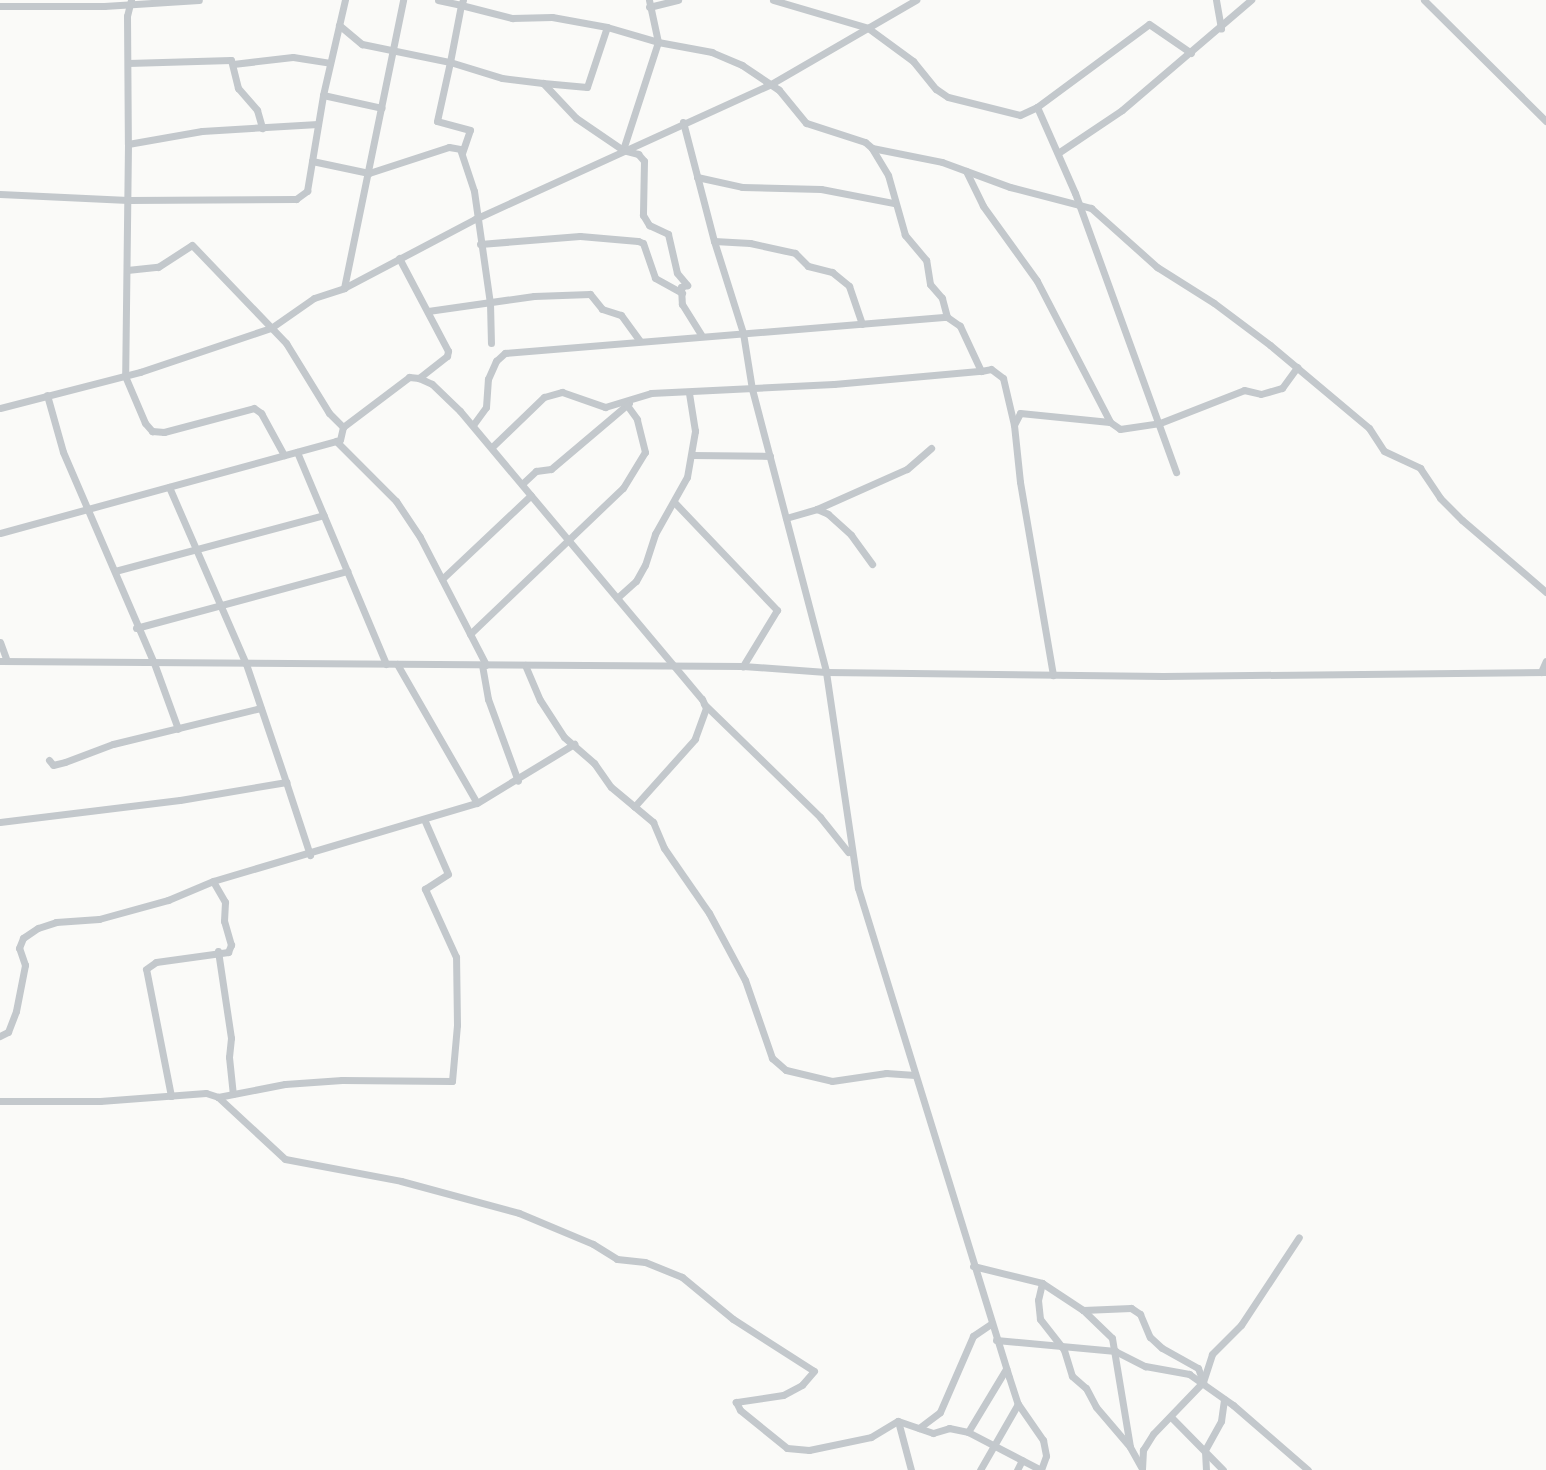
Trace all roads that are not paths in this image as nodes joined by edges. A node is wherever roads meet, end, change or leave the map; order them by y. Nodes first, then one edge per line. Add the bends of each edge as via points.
1 (199, 0) edge
2 (345, 0) edge
3 (403, 0) edge
4 (438, 0) edge
5 (678, 0) edge
6 (773, 0) edge
7 (916, 0) edge
8 (1216, 0) edge
9 (1251, 0) edge
10 (1424, 0) edge
11 (131, 2) edge
12 (462, 3) edge
13 (649, 3) edge
14 (0, 6) edge
15 (339, 25) junction
16 (607, 27) junction
17 (868, 28) junction
18 (1221, 29) junction
19 (658, 42) junction
20 (394, 52) junction
21 (1191, 53) junction
22 (450, 62) junction
23 (128, 63) junction
24 (329, 63) junction
25 (233, 64) junction
26 (543, 83) junction
27 (771, 84) junction
28 (323, 95) junction
29 (1037, 107) junction
30 (382, 108) junction
31 (1546, 121) edge
32 (682, 122) junction
33 (318, 124) junction
34 (262, 128) junction
35 (128, 144) junction
36 (872, 148) junction
37 (623, 150) junction
38 (462, 153) junction
39 (1058, 153) junction
40 (312, 161) junction
41 (966, 171) junction
42 (369, 173) junction
43 (697, 177) junction
44 (0, 194) edge
45 (128, 200) junction
46 (1078, 202) junction
47 (893, 203) junction
48 (475, 219) junction
49 (714, 241) junction
50 (480, 244) junction
51 (399, 258) junction
52 (127, 270) junction
53 (344, 288) junction
54 (682, 293) junction
55 (490, 303) junction
56 (428, 311) junction
57 (947, 317) junction
58 (861, 324) junction
59 (271, 328) junction
60 (743, 333) junction
61 (701, 335) junction
62 (640, 341) junction
63 (491, 343) dead end
64 (1296, 367) junction
65 (981, 371) junction
66 (125, 376) junction
67 (419, 378) junction
68 (752, 389) junction
69 (689, 394) junction
70 (47, 395) junction
71 (636, 398) junction
72 (627, 405) junction
73 (0, 408) edge
74 (1110, 422) junction
75 (1160, 423) junction
76 (473, 425) junction
77 (1014, 425) junction
78 (343, 427) junction
79 (336, 441) junction
80 (492, 447) junction
81 (931, 448) dead end
82 (297, 452) junction
83 (284, 455) junction
84 (692, 455) junction
85 (770, 456) junction
86 (1176, 472) dead end
87 (522, 484) junction
88 (169, 487) junction
89 (531, 495) junction
90 (675, 503) junction
91 (87, 509) junction
92 (817, 509) junction
93 (324, 516) junction
94 (786, 518) junction
95 (0, 533) edge
96 (569, 542) junction
97 (196, 548) junction
98 (872, 564) dead end
99 (115, 571) junction
100 (347, 571) junction
101 (442, 579) junction
102 (1546, 592) edge
103 (617, 598) junction
104 (221, 605) junction
105 (136, 628) junction
106 (470, 633) junction
107 (0, 642) edge
108 (3, 661) edge
109 (1546, 661) edge
110 (154, 663) junction
111 (246, 664) junction
112 (386, 664) junction
113 (397, 664) junction
114 (484, 665) junction
115 (525, 665) junction
116 (676, 666) junction
117 (743, 666) junction
118 (826, 672) junction
119 (1543, 672) edge
120 (1053, 675) junction
121 (704, 704) junction
122 (261, 708) junction
123 (178, 729) junction
124 (574, 744) junction
125 (49, 760) dead end
126 (518, 781) junction
127 (286, 782) junction
128 (477, 803) junction
129 (634, 807) junction
130 (424, 819) junction
131 (0, 822) edge
132 (850, 854) junction
133 (310, 855) junction
134 (213, 881) junction
135 (218, 951) junction
136 (0, 1036) edge
137 (915, 1075) junction
138 (233, 1094) junction
139 (171, 1096) junction
140 (218, 1096) junction
141 (0, 1101) edge
142 (1299, 1237) dead end
143 (973, 1266) junction
144 (1042, 1283) junction
145 (1083, 1310) junction
146 (991, 1324) junction
147 (996, 1340) junction
148 (1063, 1349) junction
149 (1114, 1352) junction
150 (1006, 1369) junction
151 (1203, 1382) junction
152 (1224, 1399) junction
153 (1018, 1404) junction
154 (1171, 1417) junction
155 (898, 1421) junction
156 (919, 1428) junction
157 (968, 1432) junction
158 (996, 1447) junction
159 (1130, 1447) junction
160 (1205, 1450) junction
161 (1022, 1460) junction
162 (911, 1470) edge
163 (980, 1470) edge
164 (1017, 1470) edge
165 (1041, 1470) edge
166 (1142, 1470) edge
167 (1206, 1470) edge
168 (1223, 1470) edge
169 (1308, 1470) edge

1 - 11 street
2 - 15 street
3 - 20 street
4 - 12 street
5 - 13 street
6 - 17 street
7 - 17 street
8 - 18 street
9 - 18 street
10 - 31 street
11 - 14 street
11 - 23 street via 127,16
12 - 16 street via 512,18 552,17
12 - 22 street
13 - 19 street
15 - 20 street via 362,44
15 - 24 street
16 - 19 street
16 - 26 street via 587,87
17 - 27 street
17 - 29 street via 914,61 936,89 948,97 1020,115
18 - 21 street
19 - 27 street via 712,52
19 - 37 street
20 - 22 street
20 - 30 street
21 - 29 street via 1149,24
21 - 39 street via 1122,110
22 - 26 street via 502,78
22 - 38 street via 437,121 470,130
23 - 25 street via 227,59
23 - 35 street
24 - 25 street via 293,57
24 - 28 street
25 - 34 street via 238,88 257,110
26 - 37 street via 576,118
27 - 32 street
27 - 36 street via 806,123 865,142
28 - 30 street
28 - 33 street
29 - 39 street
30 - 42 street
32 - 37 street
32 - 43 street
33 - 34 street
33 - 40 street
34 - 35 street via 202,132
35 - 45 street
36 - 41 street
36 - 47 street via 888,175
37 - 48 street
37 - 54 street via 638,154 644,161 643,215 649,225 668,234 677,273 687,285 681,287
38 - 42 street via 449,147
38 - 48 street via 474,191
39 - 46 street
40 - 42 street
40 - 45 street via 307,191 296,199
41 - 46 street via 1010,187
41 - 74 street via 983,206 1037,281
42 - 53 street
43 - 47 street via 742,187 821,189
43 - 49 street
44 - 45 street
45 - 52 street
46 - 64 street via 1091,207 1157,267 1214,303
46 - 75 street
47 - 57 street via 905,235 926,260 930,285 942,298
48 - 50 street
48 - 51 street
49 - 58 street via 750,243 795,253 808,266 832,272 849,286
49 - 60 street
50 - 54 street via 580,236 638,241 643,243 655,278
50 - 55 street
51 - 53 street
51 - 56 street
52 - 59 street via 158,267 192,245
52 - 66 street
53 - 59 street via 314,298
54 - 61 street via 684,309
55 - 56 street
55 - 62 street via 534,296 590,294 602,309 621,315
55 - 63 street
56 - 67 street via 447,356
57 - 58 street
57 - 65 street via 960,326
58 - 60 street
59 - 66 street
59 - 78 street via 286,343 329,413
60 - 61 street
60 - 68 street
61 - 62 street
62 - 76 street via 505,353 496,361 488,380 486,407
64 - 75 street via 1282,388 1262,394 1244,390
64 - 102 street via 1369,428 1384,451 1420,468 1455,513
65 - 68 street
65 - 77 street via 991,369 1003,378
66 - 70 street
66 - 83 street via 152,431 164,432 254,408 261,413
67 - 76 street via 432,384
67 - 78 street via 409,377
68 - 69 street
68 - 85 street
69 - 71 street via 651,393
69 - 84 street via 695,431
70 - 73 street
70 - 91 street via 63,452
71 - 72 street
71 - 80 street via 605,407 562,392 544,397
72 - 87 street via 550,469 536,471
72 - 96 street via 637,419 645,452 623,488
74 - 75 street via 1120,429 1133,430
74 - 77 street via 1020,413
75 - 86 street
76 - 80 street
77 - 120 street
78 - 79 street via 342,438
79 - 82 street
79 - 101 street via 396,501
80 - 87 street
81 - 92 street via 907,469
82 - 83 street
82 - 93 street
83 - 88 street
84 - 85 street
84 - 90 street
85 - 94 street
87 - 89 street
88 - 91 street
88 - 97 street
89 - 96 street
89 - 101 street
90 - 103 street via 655,534 636,581
90 - 117 street via 777,610
91 - 95 street
91 - 99 street
92 - 94 street
92 - 98 street via 851,535
93 - 97 street
93 - 100 street
94 - 118 street
96 - 103 street
96 - 106 street
97 - 99 street
97 - 104 street
99 - 105 street
100 - 104 street
100 - 112 street
101 - 106 street
103 - 116 street
104 - 105 street
104 - 111 street
105 - 110 street
106 - 114 street
107 - 108 street
108 - 110 street
109 - 119 street
110 - 111 street
110 - 123 street
111 - 112 street
111 - 122 street
112 - 113 street
113 - 114 street
113 - 128 street
114 - 115 street
114 - 126 street via 488,699
115 - 116 street
115 - 124 street via 540,700 564,737
116 - 117 street
116 - 121 street
117 - 118 street
118 - 120 street
118 - 132 street via 849,814
119 - 120 street
121 - 129 street via 696,739
121 - 132 street via 820,817
122 - 123 street
122 - 127 street
123 - 125 street via 113,744 53,765
124 - 126 street
124 - 129 street via 594,763 611,788
126 - 128 street
127 - 131 street via 180,800
127 - 133 street
128 - 130 street
129 - 137 street via 653,822 664,848 746,980 772,1058 786,1070 832,1081 886,1073
130 - 133 street
130 - 138 street via 448,874 425,889 456,957 457,1025 452,1081 342,1080
132 - 137 street
133 - 134 street
134 - 135 street via 225,902 224,921 231,939 228,952
134 - 136 street via 168,900 99,919 56,922 23,938 19,948 25,965 16,1011 9,1032
135 - 138 street via 231,1038 228,1057
135 - 139 street via 156,962 146,969
137 - 143 street
138 - 140 street
139 - 140 street
139 - 141 street
140 - 155 street via 285,1159 401,1181 519,1213 593,1244 617,1259 645,1262 682,1277 733,1319 814,1371 802,1385 783,1395 736,1402 740,1410 787,1448 809,1450 871,1437
142 - 151 street via 1241,1325 1212,1354
143 - 144 street
143 - 146 street
144 - 145 street
144 - 148 street via 1038,1300 1040,1319
145 - 149 street via 1112,1338
145 - 151 street via 1131,1308 1140,1314 1150,1336 1162,1348 1198,1368
146 - 147 street
146 - 156 street via 973,1336 940,1412
147 - 148 street
147 - 150 street
148 - 149 street
148 - 159 street via 1072,1376 1086,1388 1096,1407
149 - 151 street via 1145,1366 1189,1374
149 - 159 street
150 - 153 street
150 - 157 street
151 - 152 street
151 - 154 street
152 - 160 street via 1221,1421
152 - 169 street
153 - 158 street
153 - 165 street via 1043,1440 1046,1456
154 - 160 street
154 - 166 street via 1143,1450
155 - 156 street
155 - 162 street
156 - 157 street via 933,1433 949,1428
157 - 158 street
158 - 161 street
158 - 163 street
159 - 166 street
160 - 167 street
160 - 168 street
161 - 164 street
161 - 165 street

